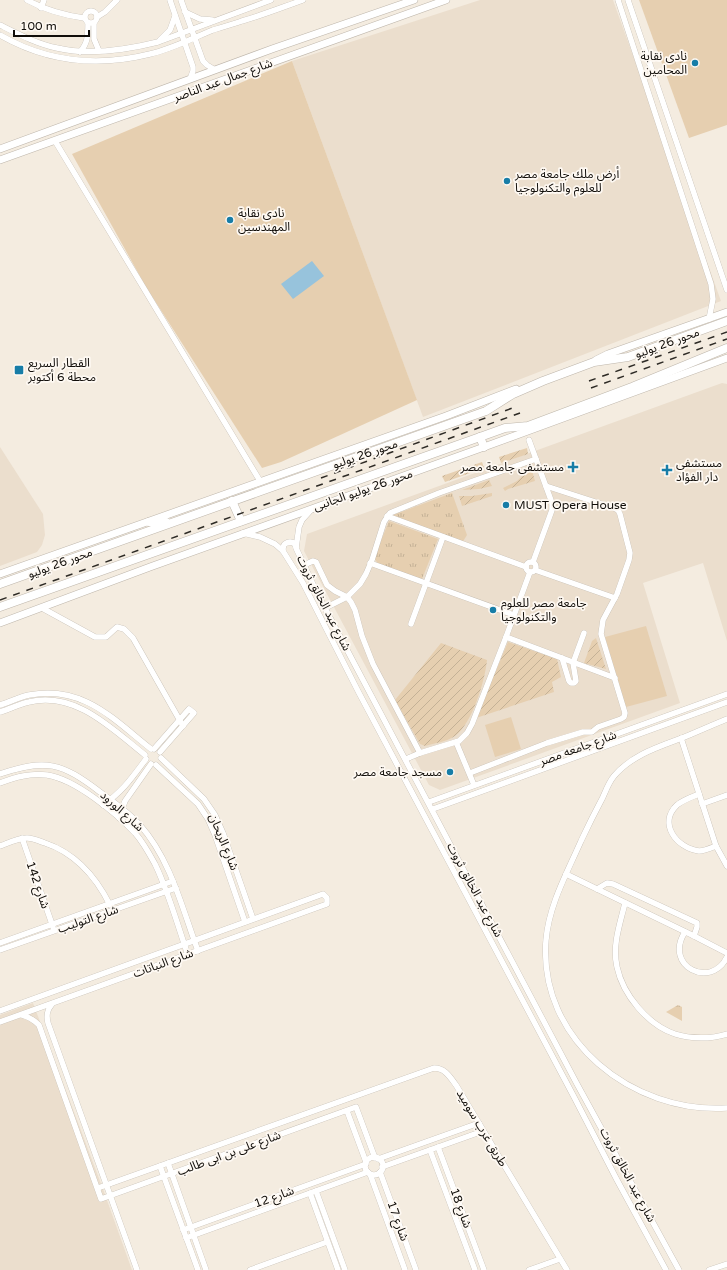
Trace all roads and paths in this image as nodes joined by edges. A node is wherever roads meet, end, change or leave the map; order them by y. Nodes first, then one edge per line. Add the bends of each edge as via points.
1 (27, 0) edge
2 (44, 0) edge
3 (117, 0) edge
4 (170, 0) edge
5 (181, 0) edge
6 (271, 0) edge
7 (303, 0) edge
8 (446, 0) edge
9 (618, 0) edge
10 (628, 0) edge
11 (412, 1) edge
12 (40, 8) junction
13 (385, 11) junction
14 (185, 12) junction
15 (414, 12) junction
16 (175, 15) junction
17 (97, 17) junction
18 (215, 20) junction
19 (89, 21) junction
20 (390, 21) junction
21 (0, 25) edge
22 (192, 29) junction
23 (181, 33) junction
24 (0, 36) edge
25 (195, 38) junction
26 (158, 42) junction
27 (184, 42) junction
28 (99, 51) junction
29 (80, 52) junction
30 (215, 70) junction
31 (190, 78) junction
32 (108, 109) junction
33 (113, 118) junction
34 (55, 140) junction
35 (0, 149) edge
36 (0, 160) edge
37 (727, 290) edge
38 (727, 312) edge
39 (709, 319) junction
40 (727, 321) edge
41 (727, 348) edge
42 (727, 358) edge
43 (594, 362) junction
44 (543, 381) junction
45 (595, 403) junction
46 (446, 416) junction
47 (450, 424) junction
48 (480, 437) junction
49 (529, 440) dead end
50 (484, 447) junction
51 (536, 459) junction
52 (260, 481) junction
53 (546, 486) junction
54 (232, 501) junction
55 (313, 507) junction
56 (387, 516) junction
57 (149, 522) junction
58 (171, 522) junction
59 (241, 522) junction
60 (243, 533) junction
61 (443, 537) junction
62 (296, 548) junction
63 (283, 551) junction
64 (370, 563) junction
65 (304, 565) junction
66 (530, 570) junction
67 (0, 574) edge
68 (426, 583) junction
69 (0, 584) edge
70 (347, 597) junction
71 (614, 598) junction
72 (0, 607) edge
73 (42, 608) junction
74 (325, 608) junction
75 (514, 615) junction
76 (0, 623) edge
77 (411, 624) dead end
78 (584, 633) dead end
79 (506, 637) junction
80 (562, 658) junction
81 (573, 662) junction
82 (615, 678) junction
83 (727, 694) edge
84 (69, 696) junction
85 (727, 702) edge
86 (67, 703) junction
87 (0, 705) edge
88 (0, 712) edge
89 (727, 719) edge
90 (179, 720) junction
91 (183, 726) junction
92 (681, 738) junction
93 (456, 742) junction
94 (152, 749) junction
95 (420, 753) junction
96 (161, 755) junction
97 (146, 757) junction
98 (406, 759) junction
99 (153, 765) junction
100 (3, 773) edge
101 (470, 773) junction
102 (8, 780) junction
103 (0, 783) edge
104 (474, 785) junction
105 (699, 794) junction
106 (727, 795) edge
107 (111, 800) junction
108 (429, 802) junction
109 (702, 804) junction
110 (103, 805) junction
111 (122, 808) junction
112 (433, 809) junction
113 (119, 818) junction
114 (223, 832) junction
115 (215, 835) junction
116 (22, 838) junction
117 (0, 846) edge
118 (716, 846) junction
119 (727, 866) edge
120 (566, 874) junction
121 (173, 881) junction
122 (164, 884) junction
123 (176, 888) junction
124 (597, 889) junction
125 (167, 891) junction
126 (110, 903) junction
127 (625, 903) junction
128 (113, 910) junction
129 (253, 919) junction
130 (245, 922) junction
131 (52, 924) junction
132 (55, 931) junction
133 (685, 932) junction
134 (694, 936) junction
135 (194, 940) junction
136 (184, 944) junction
137 (0, 947) edge
138 (198, 951) junction
139 (727, 953) edge
140 (188, 955) junction
141 (727, 957) edge
142 (52, 1003) junction
143 (0, 1010) edge
144 (22, 1015) junction
145 (0, 1022) edge
146 (726, 1036) edge
147 (353, 1097) joint
148 (727, 1108) edge
149 (347, 1111) junction
150 (479, 1122) junction
151 (483, 1131) junction
152 (438, 1147) junction
153 (430, 1150) junction
154 (377, 1158) junction
155 (168, 1163) junction
156 (366, 1163) junction
157 (160, 1166) junction
158 (381, 1170) junction
159 (369, 1173) junction
160 (171, 1174) junction
161 (627, 1174) junction
162 (164, 1176) junction
163 (617, 1180) junction
164 (106, 1185) junction
165 (98, 1188) junction
166 (316, 1191) junction
167 (310, 1193) junction
168 (110, 1196) junction
169 (191, 1227) junction
170 (183, 1230) junction
171 (194, 1235) junction
172 (186, 1238) junction
173 (327, 1242) junction
174 (560, 1259) junction
175 (725, 1266) edge
176 (678, 1268) edge
177 (136, 1270) edge
178 (198, 1270) edge
179 (206, 1270) edge
180 (250, 1270) edge
181 (338, 1270) edge
182 (345, 1270) edge
183 (405, 1270) edge
184 (416, 1270) edge
185 (475, 1270) edge
186 (484, 1270) edge
187 (530, 1270) edge
188 (567, 1270) edge
189 (666, 1270) edge
190 (682, 1270) edge
191 (709, 1270) edge

1 - 12 street
2 - 12 street
3 - 17 street
4 - 16 street
5 - 14 street
6 - 18 street
7 - 25 street
8 - 15 main road, شارع جمال عبد الناصر
9 - 39 street via 711,284 714,299
10 - 37 street
11 - 13 main road, شارع جمال عبد الناصر
11 - 15 main road via 408,9
12 - 19 street
13 - 20 main road via 391,14
13 - 30 main road, شارع جمال عبد الناصر
14 - 18 street via 200,19
14 - 22 street
15 - 20 main road, شارع جمال عبد الناصر
16 - 23 street
16 - 26 street via 170,30
17 - 19 street
17 - 19 street via 90,11 86,14
18 - 22 street
19 - 28 street
19 - 29 street via 88,40
20 - 33 main road, شارع جمال عبد الناصر
21 - 29 street via 35,42
22 - 23 street
22 - 25 street
23 - 26 street
23 - 27 street
24 - 27 street via 37,52 66,60 94,62 152,54
25 - 27 street
25 - 30 street via 204,61
26 - 28 street via 139,47
27 - 31 street via 194,71
28 - 29 street
30 - 31 main road, شارع جمال عبد الناصر
31 - 32 main road, شارع جمال عبد الناصر
32 - 33 main road
32 - 35 main road, شارع جمال عبد الناصر
33 - 34 main road, شارع جمال عبد الناصر
34 - 36 main road, شارع جمال عبد الناصر
34 - 52 street
38 - 39 main road
39 - 43 main road via 608,354
40 - 43 highway, محور 26 يوليو via 628,357
41 - 45 highway, محور 26 يوليو
42 - 45 main road, محور 26 يوليو الجانبى
43 - 44 highway, محور 26 يوليو
44 - 46 main road
44 - 47 highway, محور 26 يوليو via 513,394 486,411
45 - 48 highway, محور 26 يوليو via 528,426 505,428
45 - 50 main road, محور 26 يوليو الجانبى
46 - 47 highway
46 - 52 main road
47 - 54 highway, محور 26 يوليو
48 - 50 highway
48 - 59 highway, محور 26 يوليو
49 - 51 street
50 - 55 main road, محور 26 يوليو الجانبى
51 - 53 street
51 - 56 street via 439,493
52 - 57 main road
53 - 66 street via 552,510 533,562 529,562
53 - 71 street via 618,510 630,553
54 - 58 highway, محور 26 يوليو
54 - 59 highway
55 - 60 main road, محور 26 يوليو الجانبى
55 - 62 street, شارع عبد الخالق ثروت via 299,527
56 - 61 street
56 - 64 street
57 - 58 highway
57 - 67 main road
58 - 69 highway, محور 26 يوليو
59 - 72 highway, محور 26 يوليو
60 - 63 street, شارع عبد الخالق ثروت via 268,540
60 - 73 main road, محور 26 يوليو الجانبى
61 - 66 street
61 - 68 street
62 - 63 street via 290,542 285,543
62 - 65 street, شارع عبد الخالق ثروت
63 - 163 street, شارع عبد الخالق ثروت via 303,583
64 - 68 street
64 - 70 street via 363,580
65 - 70 street via 316,562 327,585
65 - 74 street, شارع عبد الخالق ثروت
66 - 71 street
66 - 75 street
68 - 75 street
68 - 77 street
70 - 74 street
70 - 95 street via 355,610 373,664
71 - 82 street via 603,620 601,634
73 - 76 main road, محور 26 يوليو الجانبى
73 - 90 street via 95,637 106,637 117,628 124,629 133,638
74 - 98 street, شارع عبد الخالق ثروت
75 - 79 street
78 - 81 street
79 - 80 street
79 - 93 street via 472,724 465,736
80 - 81 street
80 - 81 street via 571,683 577,678
81 - 82 street
82 - 101 street via 626,711 624,717 592,732 583,732 547,743
83 - 104 street, شارع جامعه مصر
84 - 86 street
84 - 87 street via 41,694
84 - 94 street via 98,707
85 - 112 street, شارع جامعه مصر
86 - 88 street via 41,700
86 - 97 street via 93,715
89 - 92 street
90 - 91 street
90 - 91 street via 189,709 194,713
90 - 94 street
91 - 96 street
92 - 105 street
92 - 120 street via 644,753 614,776
93 - 95 street
93 - 101 street
94 - 96 street
94 - 97 street via 147,751
95 - 98 street
96 - 99 street via 159,762
96 - 114 street, شارع الريحان via 204,798
97 - 99 street
97 - 107 street via 124,788
98 - 108 street, شارع عبد الخالق ثروت
99 - 111 street
99 - 115 street, شارع الريحان via 198,804
100 - 102 street
100 - 107 street, شارع الورود via 38,764 62,768 81,777
101 - 104 street
102 - 103 street, شارع الورود
102 - 110 street, شارع الورود via 38,774 60,778 77,786
104 - 108 street, شارع جامعه مصر
105 - 109 street
105 - 118 street via 678,804 673,810 669,824 671,832 679,843 694,850 701,851
106 - 109 street
107 - 110 street
107 - 111 street, شارع الورود
108 - 112 street, شارع عبد الخالق ثروت
109 - 118 street
110 - 113 street, شارع الورود
111 - 113 street
111 - 121 street, شارع الورود via 140,826 162,856
112 - 161 street, شارع عبد الخالق ثروت
113 - 122 street, شارع الورود via 143,844
114 - 115 street
114 - 129 street, شارع الريحان
115 - 130 street, شارع الريحان
116 - 117 street
116 - 126 street via 48,844 73,858 94,878
116 - 131 street, شارع 142
118 - 119 street
120 - 124 street
120 - 148 street via 553,906 546,953 552,994 570,1032 594,1060 616,1078 634,1088 668,1102 701,1108
121 - 122 street, شارع التوليب
121 - 123 street, شارع الورود
122 - 125 street, شارع الورود
122 - 126 street, شارع التوليب
123 - 125 street, شارع التوليب
123 - 135 street, شارع الورود
124 - 127 street
124 - 134 street via 607,883 613,884 697,923
125 - 128 street, شارع التوليب
125 - 136 street, شارع الورود
126 - 128 street
126 - 131 street, شارع التوليب
127 - 133 street
127 - 146 street via 618,931 616,955 617,967 633,1000 658,1025 674,1034 695,1037
128 - 132 street, شارع التوليب
129 - 130 street, شارع النباتات
129 - 138 street, شارع النباتات via 322,894 327,898 327,904
130 - 135 street, شارع النباتات
131 - 132 street, شارع 142
131 - 137 street, شارع التوليب
132 - 137 street, شارع التوليب
133 - 134 street
133 - 141 street via 678,948 680,957 692,971 701,973 716,970
134 - 139 street
135 - 136 street, شارع النباتات
135 - 138 street, شارع الورود
136 - 140 street, شارع الورود
136 - 143 street, شارع النباتات
138 - 140 street, شارع النباتات
140 - 142 street, شارع النباتات
142 - 144 street, شارع النباتات
142 - 164 street via 46,1016 48,1023
144 - 145 street, شارع النباتات
144 - 165 street via 28,1016 39,1026
147 - 150 street, طريق غرب سوميد via 438,1068 447,1073
147 - 155 street, شارع على بن ابى طالب
149 - 154 street, شارع على بن ابى طالب via 356,1107
149 - 156 street
149 - 160 street, شارع على بن ابى طالب
150 - 151 street, طريق غرب سوميد
150 - 154 street
151 - 152 street
151 - 174 street, طريق غرب سوميد
152 - 153 street
152 - 186 street, شارع 18
153 - 158 street
153 - 185 street, شارع 18
154 - 156 street via 369,1159
154 - 158 street via 381,1162
155 - 157 street, شارع على بن ابى طالب
155 - 160 street
156 - 159 street
156 - 169 street, شارع 12
157 - 162 street
157 - 164 street, شارع على بن ابى طالب
158 - 159 street via 376,1174
158 - 184 street, شارع 17
159 - 166 street, شارع 12
159 - 183 street, شارع 17
160 - 162 street, شارع على بن ابى طالب
160 - 169 street
161 - 163 street
161 - 176 street, شارع عبد الخالق ثروت
162 - 168 street, شارع على بن ابى طالب
162 - 170 street
163 - 189 street, شارع عبد الخالق ثروت
164 - 165 street, شارع على بن ابى طالب
164 - 168 street
165 - 168 street, شارع على بن ابى طالب via 101,1199
166 - 167 street, شارع 12
166 - 182 street
167 - 171 street, شارع 12
167 - 173 street
168 - 177 street
169 - 170 street, شارع 12
169 - 171 street
170 - 172 street
171 - 172 street, شارع 12
171 - 179 street
172 - 178 street
173 - 180 street
173 - 181 street
174 - 187 street
174 - 188 street, طريق غرب سوميد
175 - 191 street
176 - 190 street

